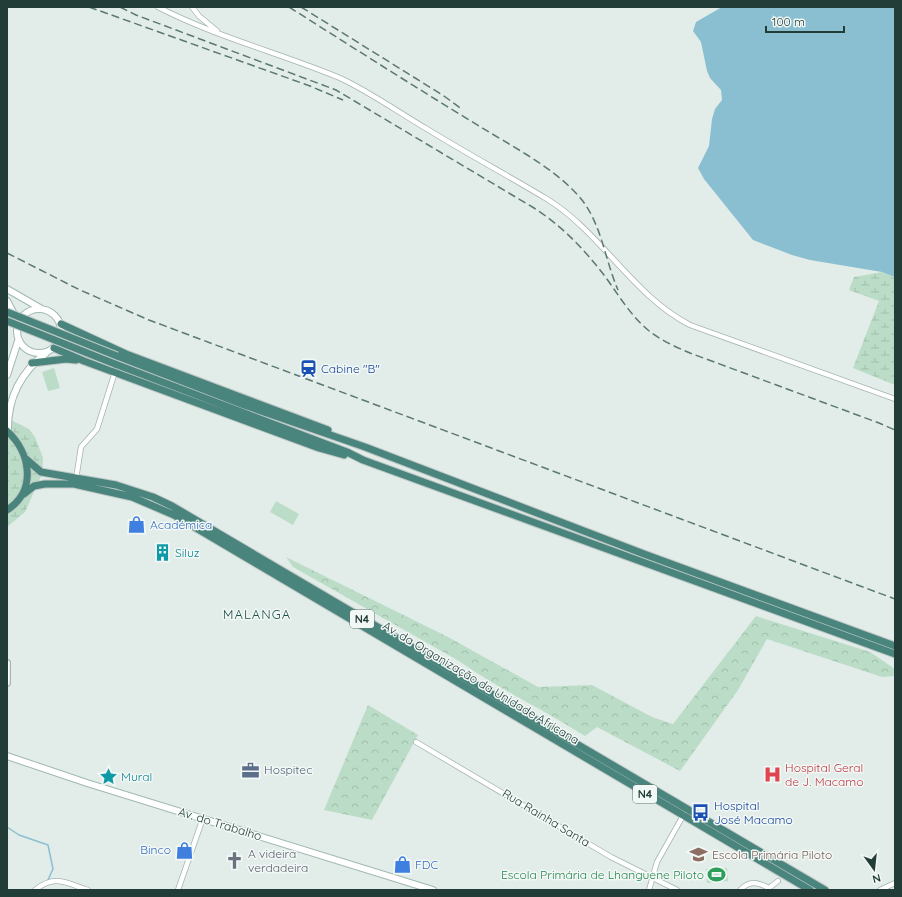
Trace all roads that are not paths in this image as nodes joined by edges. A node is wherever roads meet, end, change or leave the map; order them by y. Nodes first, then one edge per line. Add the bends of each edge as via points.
1 (158, 7) edge
2 (192, 7) edge
3 (222, 35) junction
4 (7, 289) edge
5 (7, 301) edge
6 (42, 309) junction
7 (7, 312) edge
8 (7, 322) edge
9 (18, 323) junction
10 (61, 324) junction
11 (18, 341) junction
12 (54, 348) junction
13 (47, 352) junction
14 (116, 360) junction
15 (84, 361) junction
16 (32, 363) junction
17 (115, 372) junction
18 (7, 375) edge
19 (895, 399) edge
20 (8, 432) edge
21 (365, 447) junction
22 (26, 459) junction
23 (363, 460) junction
24 (76, 479) junction
25 (24, 494) junction
26 (7, 510) edge
27 (895, 646) edge
28 (895, 654) edge
29 (7, 663) edge
30 (7, 683) edge
31 (416, 742) dead end
32 (7, 756) edge
33 (687, 809) junction
34 (682, 816) junction
35 (203, 818) junction
36 (652, 878) junction
37 (778, 881) dead end
38 (895, 883) edge
39 (35, 890) edge
40 (88, 890) edge
41 (178, 890) edge
42 (433, 890) edge
43 (648, 890) edge
44 (677, 890) edge
45 (740, 890) edge
46 (810, 890) edge
47 (825, 890) edge
48 (880, 890) edge

1 - 3 street
2 - 3 street
3 - 19 street via 340,79 367,92 545,198 573,217 652,300 683,322
4 - 6 main road
5 - 9 main road
6 - 9 main road via 28,312
6 - 10 main road via 56,315
7 - 14 highway, bridge
8 - 14 highway, bridge
9 - 11 main road
10 - 12 main road via 60,340
10 - 21 highway via 126,354 300,418
11 - 13 main road via 31,352
11 - 18 main road
12 - 13 main road
12 - 15 highway
13 - 16 main road
14 - 21 highway
14 - 23 highway
15 - 16 highway via 66,359
15 - 17 highway
16 - 20 main road via 19,383 9,410
17 - 23 highway via 319,448
17 - 24 street via 97,429 81,447
20 - 22 highway
21 - 27 highway via 644,554
22 - 24 highway, Av. da Organização da Unidade Africana / N4 via 41,472
22 - 25 highway via 28,481
23 - 28 highway
24 - 33 highway, Av. da Organização da Unidade Africana / N4 via 116,485 172,506
25 - 26 highway, Av. da Organização da Unidade Africana
25 - 34 highway, Av. da Organização da Unidade Africana / N4 via 34,486 74,484 111,491 147,502 221,543
29 - 30 street
31 - 36 street, Rua Rainha Santa via 611,857
32 - 35 main road, Av. do Trabalho
33 - 34 street
33 - 47 highway, N4
34 - 36 street via 657,862
34 - 46 highway, Av. da Organização da Unidade Africana / N4
35 - 41 street
35 - 42 main road, Av. do Trabalho
36 - 43 street
36 - 44 street, Rua Rainha Santa
37 - 45 street via 769,888 757,882 746,883
38 - 48 street
39 - 40 street via 55,880

